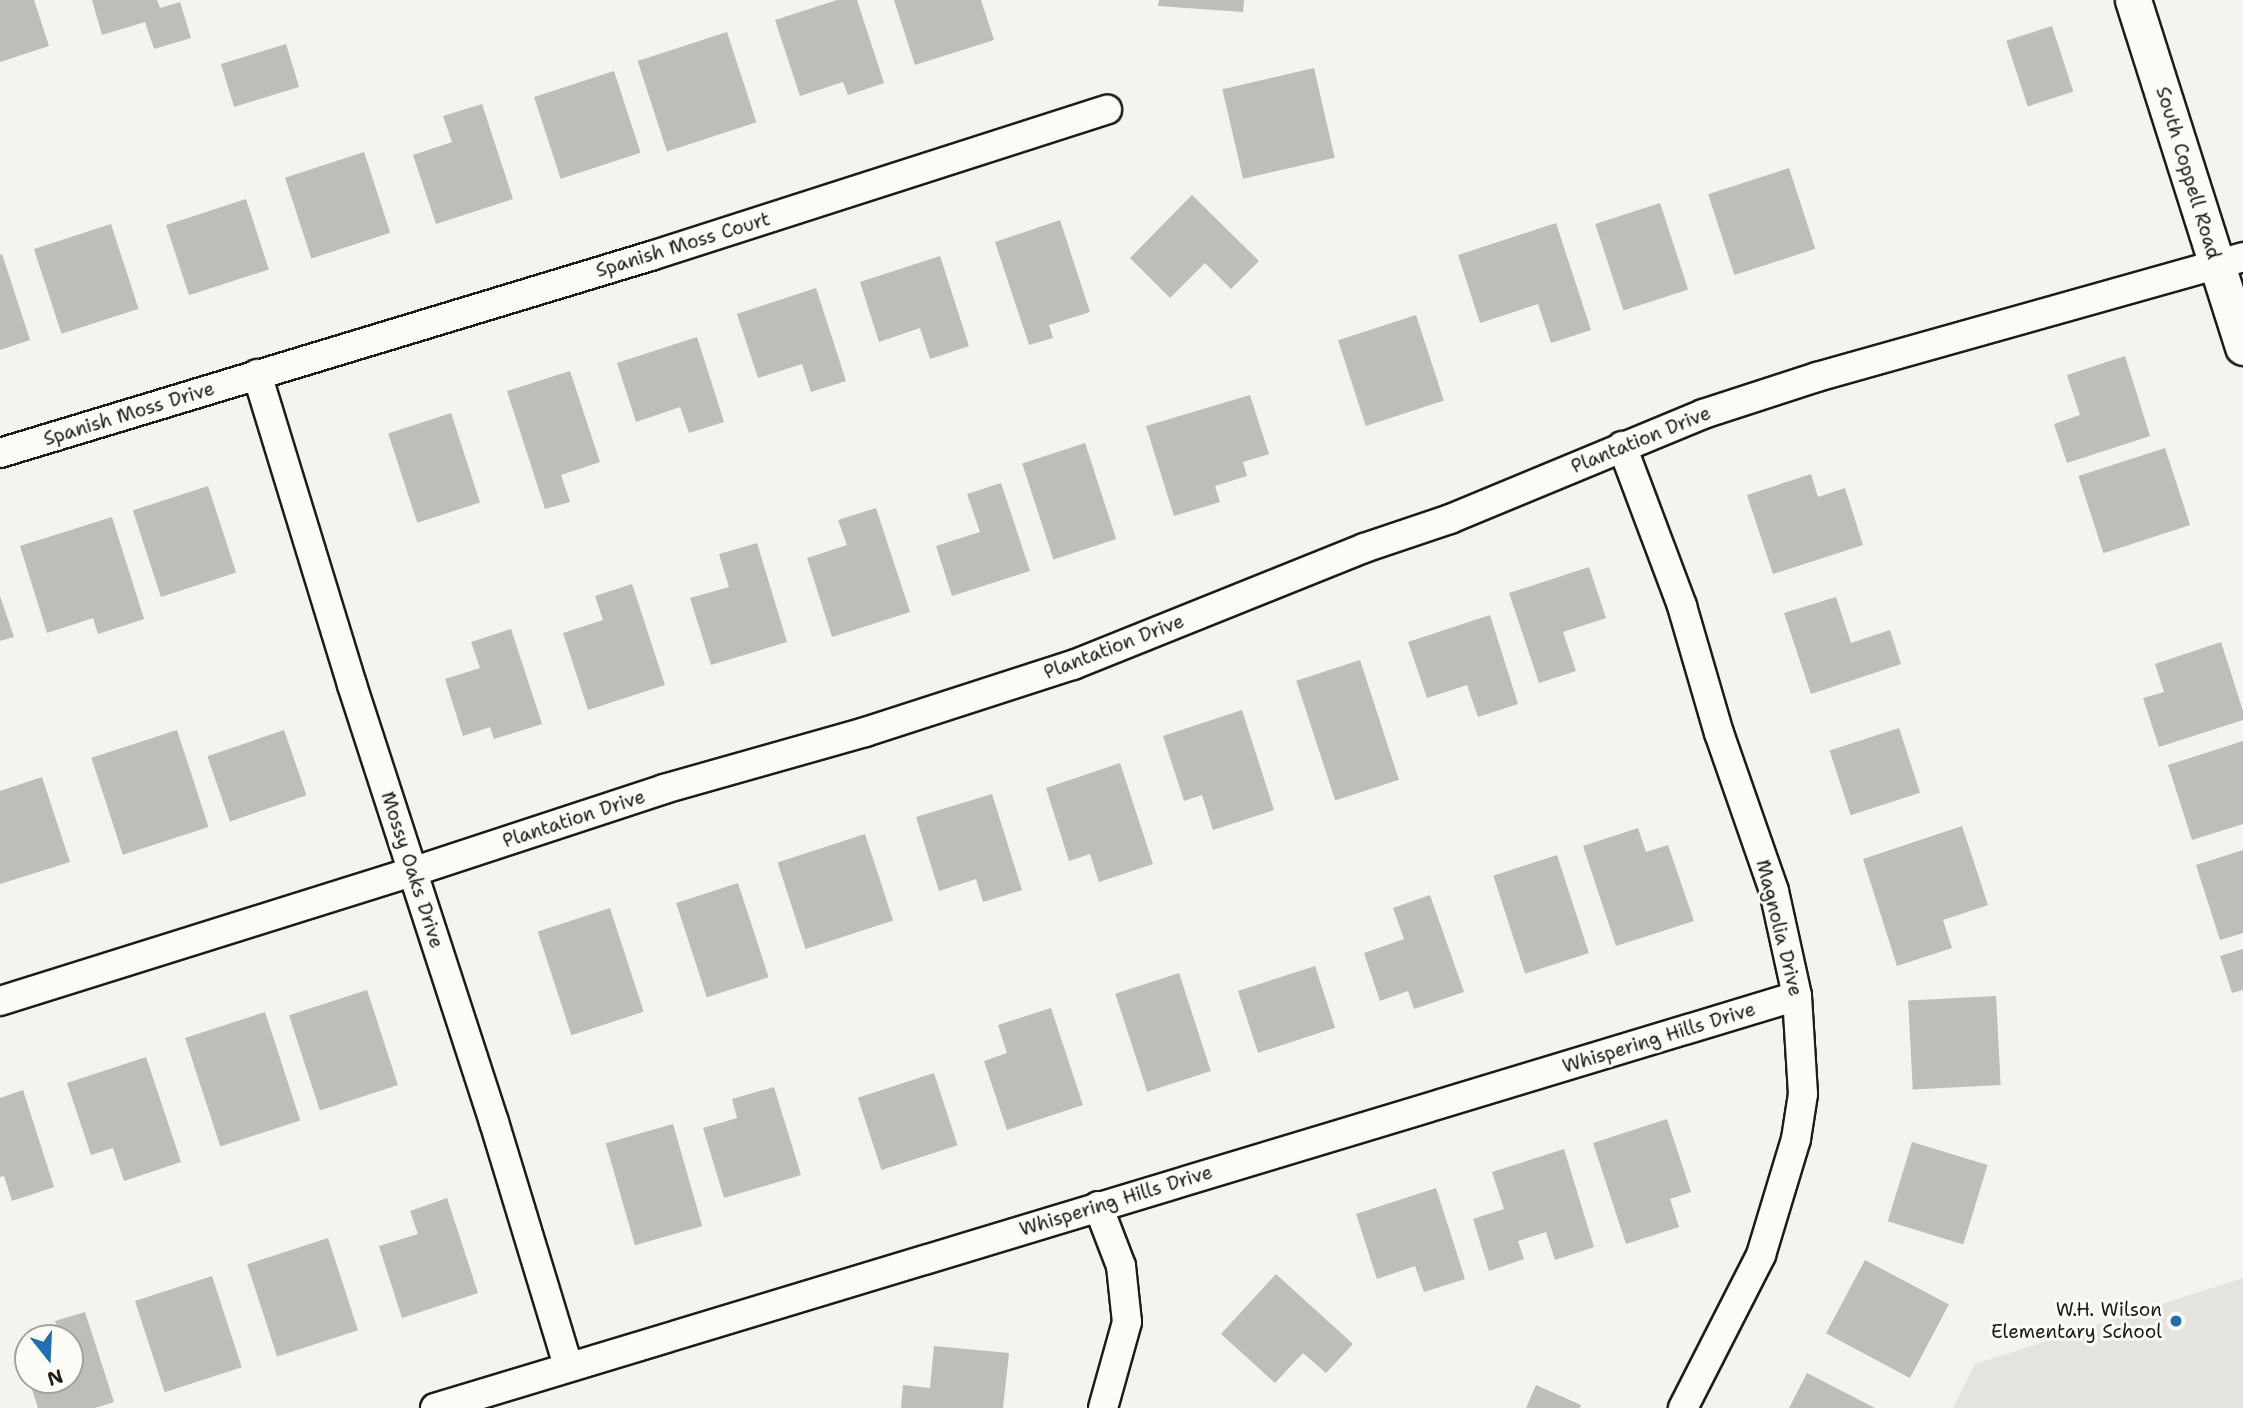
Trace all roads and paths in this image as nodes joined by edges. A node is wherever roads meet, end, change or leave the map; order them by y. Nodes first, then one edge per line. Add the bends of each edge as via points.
1 (2133, 0) edge
2 (1107, 110) dead end
3 (2230, 261) edge
4 (2243, 347) edge
5 (257, 374) junction
6 (1622, 446) junction
7 (0, 453) edge
8 (412, 872) junction
9 (1797, 996) junction
10 (0, 1001) edge
11 (1097, 1206) junction
12 (568, 1366) junction
13 (435, 1408) edge
14 (1102, 1408) edge
15 (1683, 1408) edge

1 - 3 street, South Coppell Road
2 - 5 street, Spanish Moss Court via 651,256
3 - 4 street, South Coppell Road
3 - 6 street, Plantation Drive via 1817,377
5 - 7 street, Spanish Moss Drive
5 - 8 street, Mossy Oaks Drive
6 - 8 street, Plantation Drive via 1450,519 1364,548 1073,665 865,732 664,789
6 - 9 street, Magnolia Drive via 1682,606 1719,733 1774,891
8 - 10 street, Plantation Drive
8 - 12 street, Mossy Oaks Drive
9 - 11 street, Whispering Hills Drive
9 - 15 street, Magnolia Drive via 1803,1094 1796,1139 1762,1255
11 - 12 street, Whispering Hills Drive
11 - 14 street via 1121,1266 1126,1322
12 - 13 street, Whispering Hills Drive

